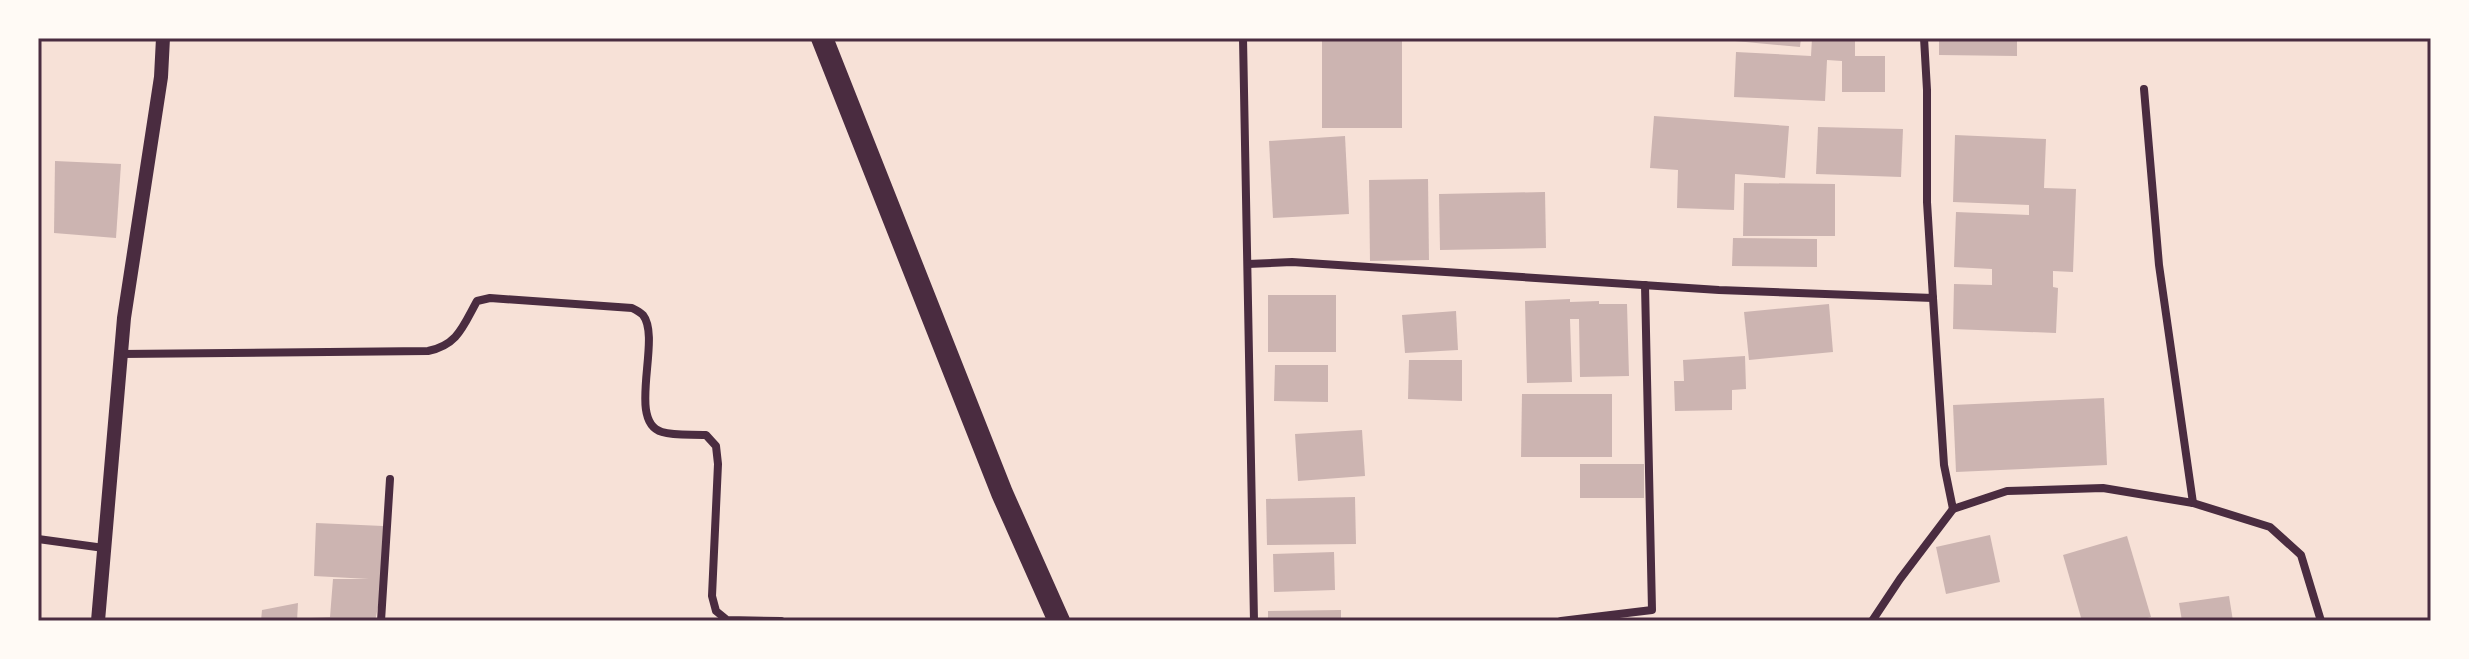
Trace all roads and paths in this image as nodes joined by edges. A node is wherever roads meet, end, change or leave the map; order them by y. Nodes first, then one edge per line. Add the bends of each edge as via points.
1 (163, 38) edge
2 (822, 38) edge
3 (1243, 38) edge
4 (1924, 38) edge
5 (2144, 89) dead end
6 (1248, 264) junction
7 (1645, 285) junction
8 (1933, 298) junction
9 (121, 354) junction
10 (390, 479) dead end
11 (2193, 503) junction
12 (1953, 509) junction
13 (38, 539) edge
14 (104, 548) junction
15 (98, 621) edge
16 (381, 621) edge
17 (781, 621) edge
18 (1059, 621) edge
19 (1254, 621) edge
20 (1561, 621) edge
21 (1872, 621) edge
22 (2321, 621) edge

1 - 9 street
2 - 18 highway via 1002,493
3 - 6 street
4 - 8 street
5 - 11 street via 2159,265
6 - 7 street via 1292,262
6 - 19 street
7 - 8 street
7 - 20 street via 1652,610
8 - 12 street via 1944,465
9 - 14 street
9 - 17 street via 428,351 445,348 477,301 490,298 632,308 649,329 645,410 650,423 660,432 706,435 716,446 716,611 727,620
10 - 16 street
11 - 12 street via 2103,488 2007,491
11 - 22 street via 2270,527 2301,555
12 - 21 street
13 - 14 street
14 - 15 street

